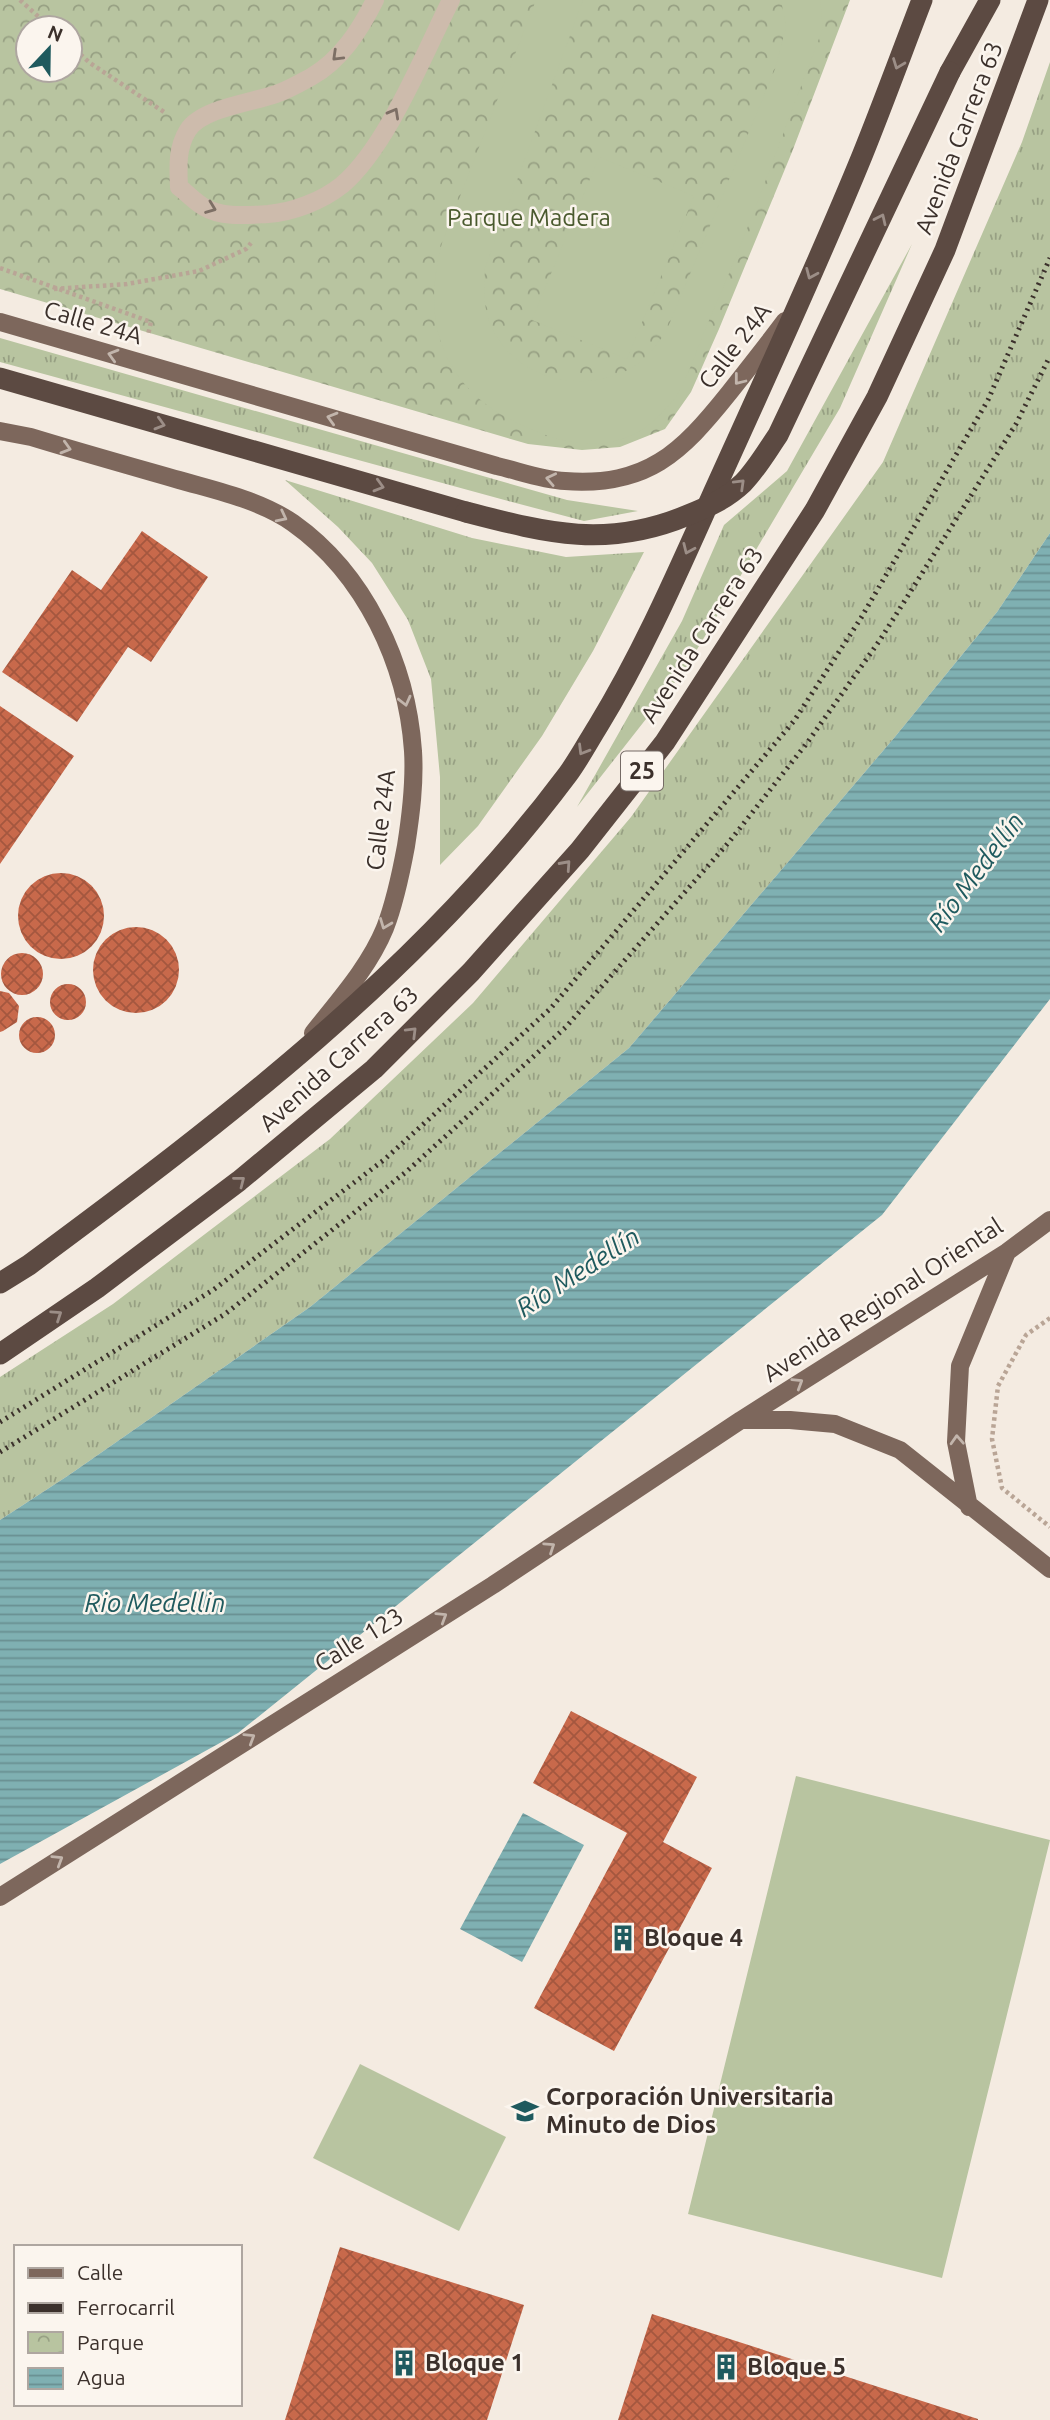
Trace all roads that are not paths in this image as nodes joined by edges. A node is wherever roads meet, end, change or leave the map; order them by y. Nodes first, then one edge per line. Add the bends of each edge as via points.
1 (375, 0) edge
2 (451, 0) edge
3 (922, 0) edge
4 (990, 0) edge
5 (1038, 0) edge
6 (796, 307) junction
7 (0, 322) edge
8 (0, 378) edge
9 (0, 431) edge
10 (293, 1059) junction
11 (1050, 1220) edge
12 (1007, 1252) junction
13 (0, 1283) edge
14 (0, 1353) edge
15 (741, 1420) junction
16 (969, 1507) junction
17 (1050, 1569) edge
18 (0, 1897) edge

1 -> 2 lane via 340,55 312,76 278,93 205,117 188,128 177,158 179,187 206,208 241,216 279,213 317,201 342,184 368,156 394,114
3 -> 6 highway, Avenida Carrera 63 / 25 via 861,158
8 -> 4 highway, bridge via 533,529 585,536 629,533 674,521 719,502 745,481 778,435 950,72
14 -> 5 highway, Avenida Carrera 63 / 25 via 97,1288 239,1181 374,1069 471,972 571,860 665,742 815,510 877,397 945,250
6 -> 7 main road, Calle 24A via 707,421 677,452 630,476 595,482 562,481 497,466
6 -> 10 highway, Avenida Carrera 63 / 25 via 624,684 571,771 458,907
9 -> 10 main road, Calle 24A via 248,500 292,522 328,552 365,599 389,644 407,704 413,751 413,803 401,875 385,928 360,973
10 - 13 highway, Avenida Carrera 63 / 25 via 119,1198
11 - 12 main road, Avenida Regional Oriental
15 -> 12 main road, Avenida Regional Oriental
16 -> 12 main road via 956,1442 960,1366
15 - 16 main road via 835,1424 900,1450
18 -> 15 main road, Calle 123 via 493,1585
16 - 17 main road

